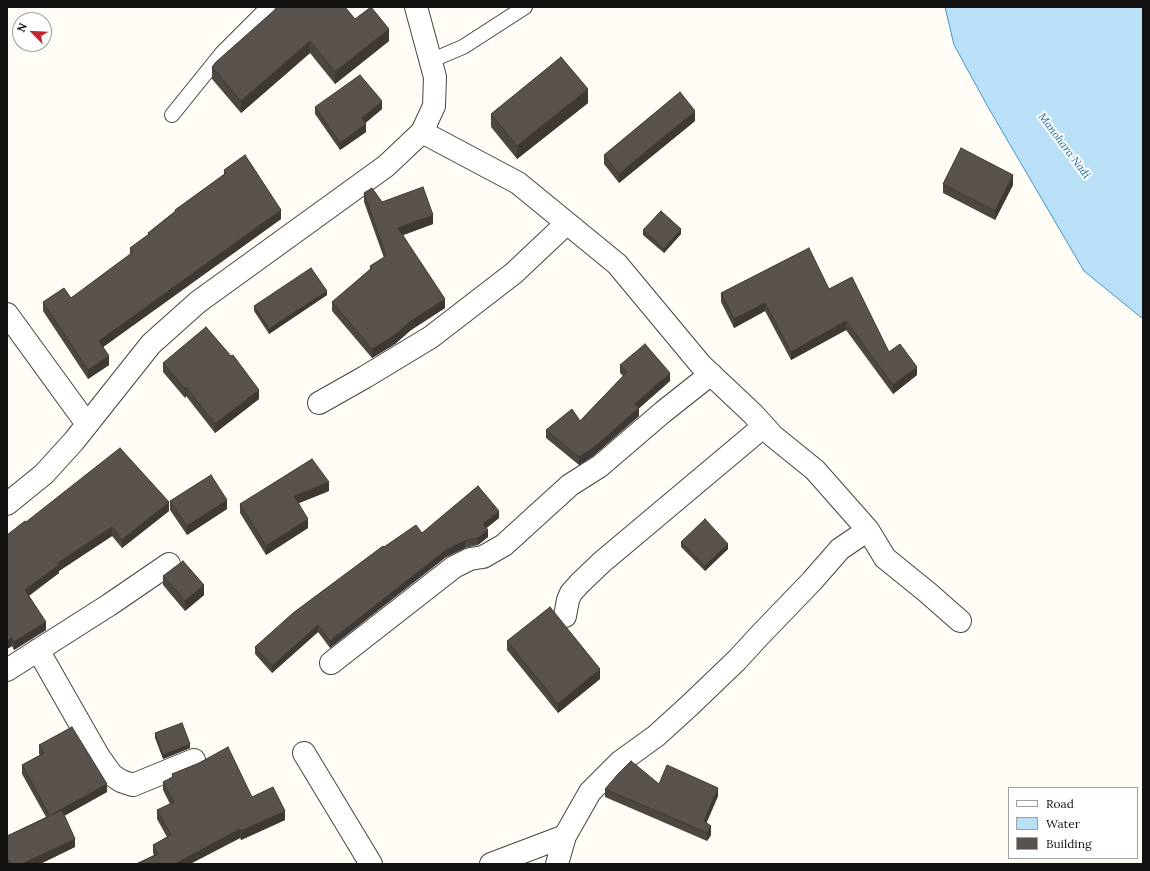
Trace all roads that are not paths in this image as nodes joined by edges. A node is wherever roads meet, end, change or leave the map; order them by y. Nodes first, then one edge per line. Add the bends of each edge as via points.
1 (268, 7) edge
2 (416, 7) edge
3 (525, 7) edge
4 (430, 61) junction
5 (172, 115) dead end
6 (422, 132) junction
7 (567, 223) junction
8 (7, 314) edge
9 (711, 374) junction
10 (319, 403) dead end
11 (87, 424) junction
12 (764, 426) junction
13 (7, 504) edge
14 (868, 530) junction
15 (169, 564) dead end
16 (565, 616) dead end
17 (960, 621) dead end
18 (38, 650) junction
19 (331, 663) dead end
20 (7, 670) edge
21 (304, 753) dead end
22 (194, 760) dead end
23 (564, 836) junction
24 (371, 864) edge
25 (491, 864) edge
26 (557, 864) edge

1 - 5 lane via 222,53
2 - 4 street
3 - 4 lane via 462,47
4 - 6 street via 435,77 434,106
6 - 7 street via 518,183
6 - 11 street via 386,166 198,302 152,344
7 - 9 street via 617,264
7 - 10 street via 514,274 431,337
8 - 11 street
9 - 12 street
9 - 19 street via 600,466 570,485 504,545 483,557 470,559 454,567
11 - 13 street via 44,474
12 - 14 street via 772,436 815,470
12 - 16 street via 580,583 571,593
14 - 17 street via 885,558
14 - 23 street via 840,549 737,660 656,736 620,762 590,792
15 - 18 street
18 - 20 street
18 - 22 street via 99,757 112,775 133,786
21 - 24 street
23 - 25 street
23 - 26 street

